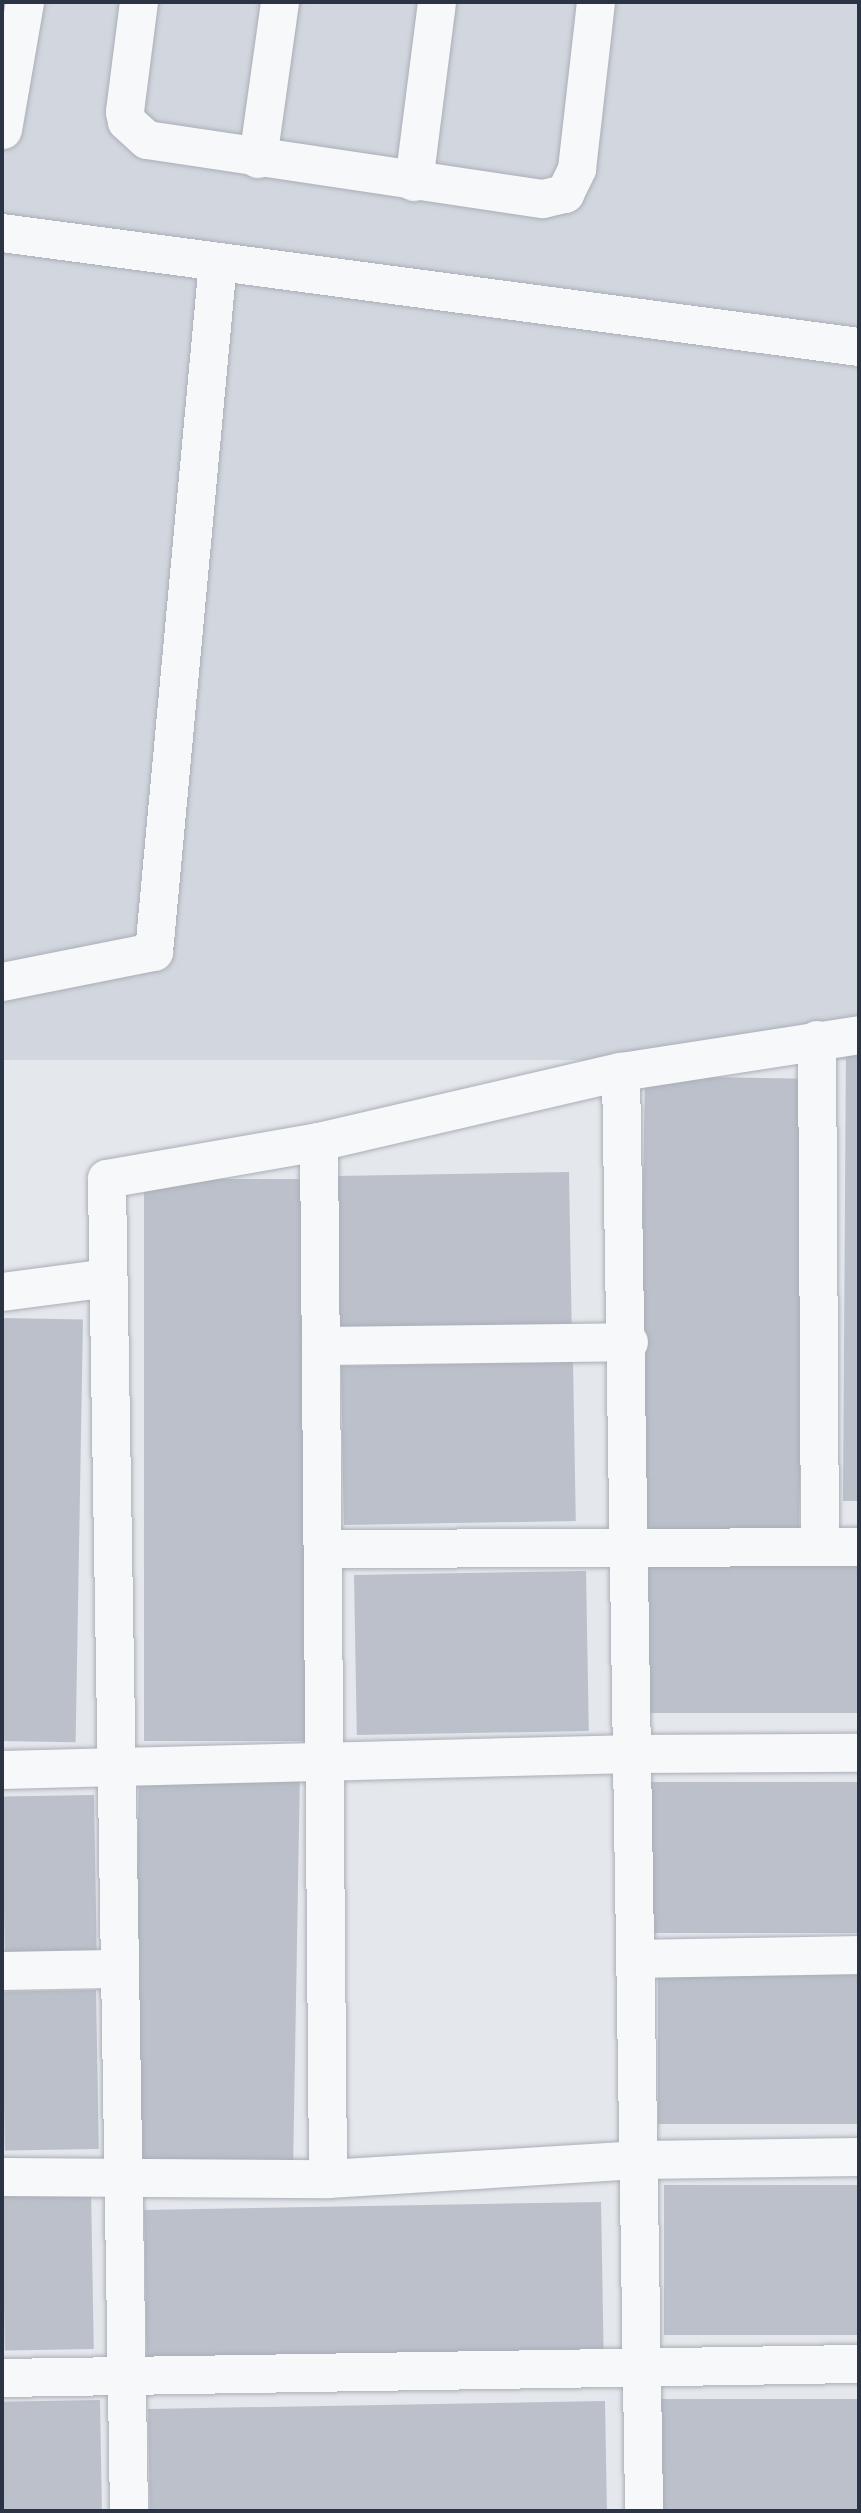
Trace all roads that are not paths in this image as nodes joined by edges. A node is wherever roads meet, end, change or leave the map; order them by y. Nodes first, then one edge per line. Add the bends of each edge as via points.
1 (25, 2) edge
2 (139, 2) edge
3 (280, 2) edge
4 (437, 2) edge
5 (596, 2) edge
6 (4, 130) dead end
7 (258, 159) junction
8 (414, 182) junction
9 (2, 233) edge
10 (218, 262) junction
11 (859, 347) edge
12 (2, 982) edge
13 (859, 1035) edge
14 (817, 1040) junction
15 (621, 1072) junction
16 (318, 1142) junction
17 (108, 1278) junction
18 (2, 1292) edge
19 (628, 1342) junction
20 (321, 1346) junction
21 (820, 1547) junction
22 (859, 1547) edge
23 (632, 1548) junction
24 (323, 1549) junction
25 (859, 1753) edge
26 (635, 1754) junction
27 (325, 1760) junction
28 (116, 1764) junction
29 (2, 1770) edge
30 (859, 1955) edge
31 (637, 1959) junction
32 (120, 1969) junction
33 (2, 1971) edge
34 (859, 2157) edge
35 (640, 2160) junction
36 (2, 2177) edge
37 (124, 2179) junction
38 (328, 2179) junction
39 (859, 2364) edge
40 (642, 2367) junction
41 (127, 2376) junction
42 (2, 2378) edge
43 (129, 2511) edge
44 (644, 2511) edge

1 - 6 street
2 - 7 street via 127,122 147,140
3 - 7 street
4 - 8 street
5 - 8 street via 577,169 565,194 543,199
7 - 8 street
9 - 10 street
10 - 11 street
10 - 12 street via 154,952
13 - 14 street
14 - 15 street
14 - 21 street
15 - 16 street
15 - 19 street
16 - 17 street via 107,1179
16 - 20 street
17 - 18 street
17 - 28 street
19 - 20 street
19 - 23 street
20 - 24 street
21 - 22 street
21 - 23 street
23 - 24 street
23 - 26 street
24 - 27 street
25 - 26 street
26 - 27 street
26 - 31 street
27 - 28 street
27 - 38 street
28 - 29 street
28 - 32 street
30 - 31 street
31 - 35 street
32 - 33 street
32 - 37 street
34 - 35 street
35 - 38 street
35 - 40 street
36 - 37 street
37 - 38 street
37 - 41 street
39 - 40 street
40 - 41 street
40 - 44 street
41 - 42 street
41 - 43 street

